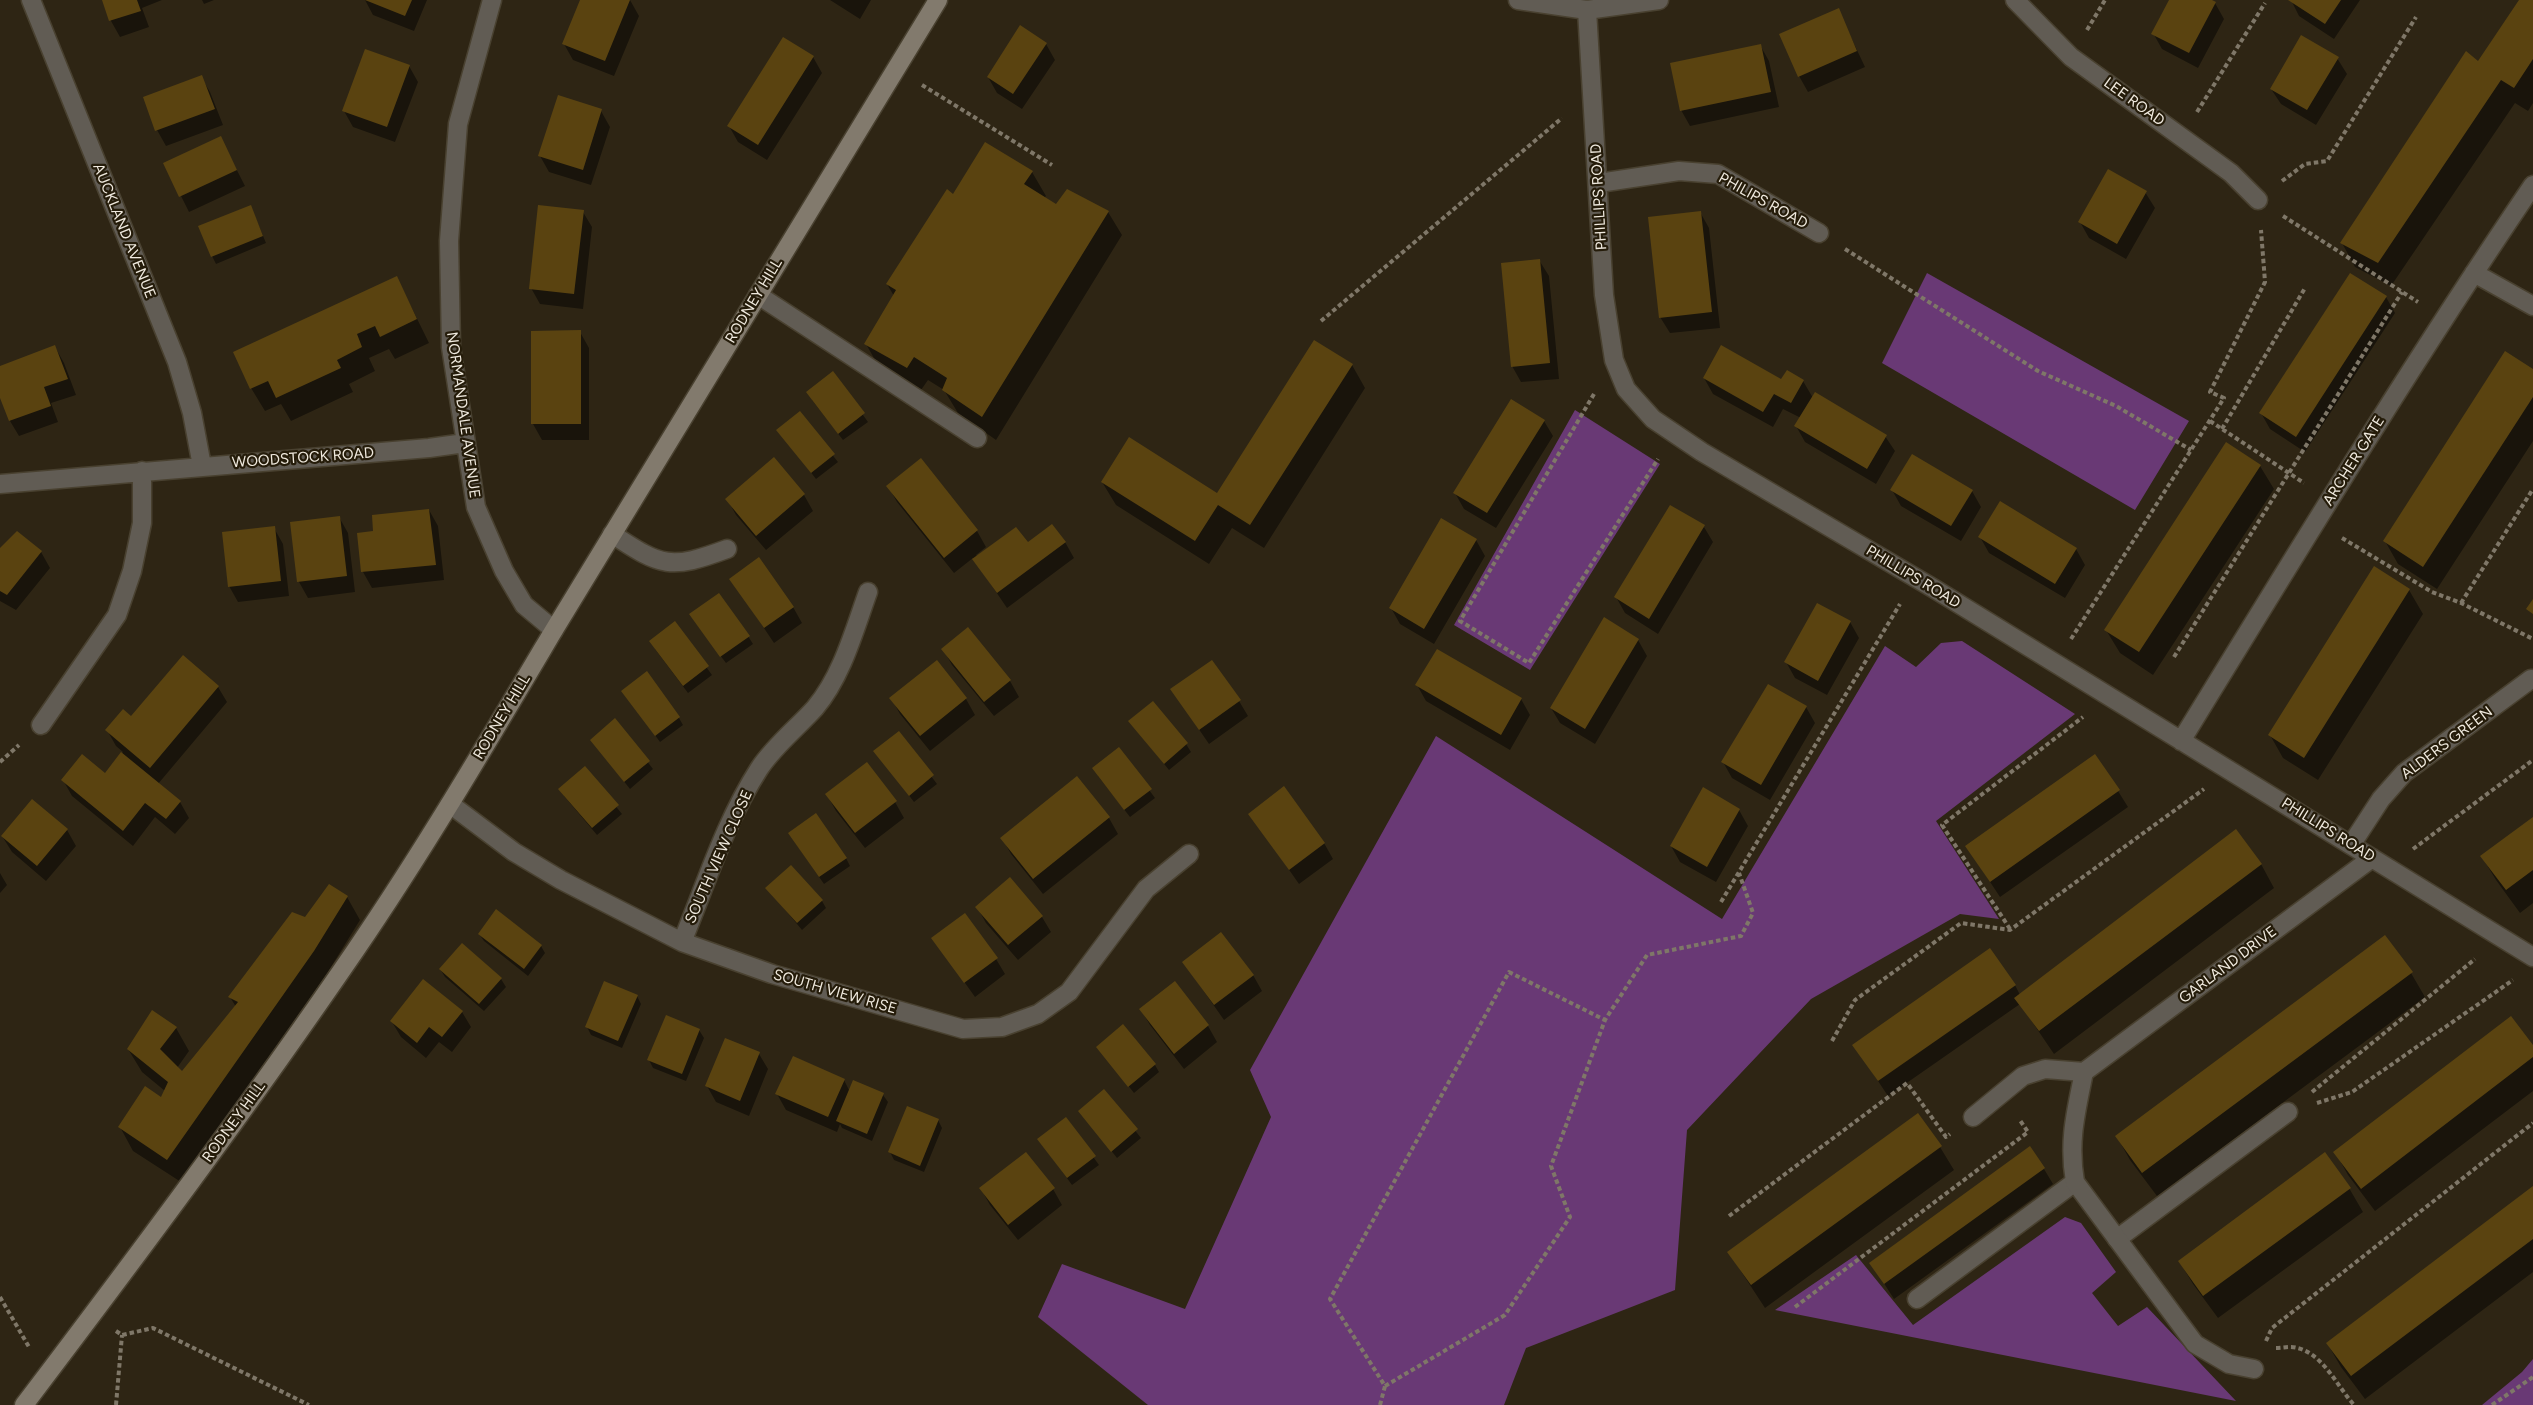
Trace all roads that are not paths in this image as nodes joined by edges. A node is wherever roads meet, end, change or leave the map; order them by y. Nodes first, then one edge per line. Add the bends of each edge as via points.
1 (31, 0) edge
2 (492, 0) edge
3 (938, 0) edge
4 (1518, 0) edge
5 (1659, 0) edge
6 (2015, 0) edge
7 (1587, 10) junction
8 (1599, 183) junction
9 (2533, 185) edge
10 (2258, 200) road end
11 (1819, 233) road end
12 (2474, 273) junction
13 (758, 295) junction
14 (2533, 306) edge
15 (977, 438) dead end
16 (465, 443) junction
17 (202, 466) junction
18 (142, 471) junction
19 (0, 484) edge
20 (612, 534) junction
21 (727, 549) dead end
22 (868, 592) dead end
23 (554, 630) junction
24 (2531, 679) dead end
25 (41, 725) dead end
26 (2181, 741) junction
27 (450, 804) junction
28 (2351, 845) junction
29 (1188, 854) dead end
30 (2372, 858) junction
31 (682, 942) junction
32 (2533, 957) edge
33 (2084, 1072) junction
34 (2288, 1112) road end
35 (1973, 1117) road end
36 (2075, 1182) junction
37 (2117, 1239) junction
38 (1917, 1299) dead end
39 (2254, 1369) road end
40 (24, 1405) edge

1 - 17 street, AUCKLAND AVENUE via 177,362
2 - 16 street, NORMANDALE AVENUE via 458,124 448,241 451,347
3 - 13 street, RODNEY HILL
4 - 7 street
5 - 7 street
6 - 10 street, LEE ROAD via 2071,57 2231,173
7 - 8 street, PHILLIPS ROAD
8 - 11 street, PHILIPS ROAD via 1679,171 1718,174
8 - 26 street, PHILLIPS ROAD via 1604,295 1614,360 1626,389 1653,419
9 - 12 street, ARCHER GATE
12 - 14 street
12 - 26 street, ARCHER GATE
13 - 15 street
13 - 20 street, RODNEY HILL
16 - 17 street, WOODSTOCK ROAD
16 - 23 street, NORMANDALE AVENUE via 477,507 496,555 524,605
17 - 18 street, WOODSTOCK ROAD
18 - 19 street, WOODSTOCK ROAD
18 - 25 street via 142,523 117,615
20 - 21 street via 664,563 692,562
20 - 23 street, RODNEY HILL
22 - 31 street, SOUTH VIEW CLOSE via 833,682 815,708 786,735 759,769 734,816
23 - 27 street, RODNEY HILL
24 - 28 street, ALDERS GREEN via 2404,773 2381,799
26 - 28 street, PHILLIPS ROAD
27 - 31 street, SOUTH VIEW RISE via 514,852 561,880
27 - 40 street, RODNEY HILL via 356,950 221,1141
28 - 30 street, PHILLIPS ROAD
29 - 31 street, SOUTH VIEW RISE via 1146,889 1069,992 1038,1014 1002,1027 963,1029 772,974
30 - 32 street, PHILLIPS ROAD
30 - 33 street, GARLAND DRIVE
33 - 35 street via 2045,1069 2023,1076
33 - 36 street via 2072,1128
34 - 37 street
36 - 37 street
36 - 38 street
37 - 39 street via 2195,1344 2229,1364

